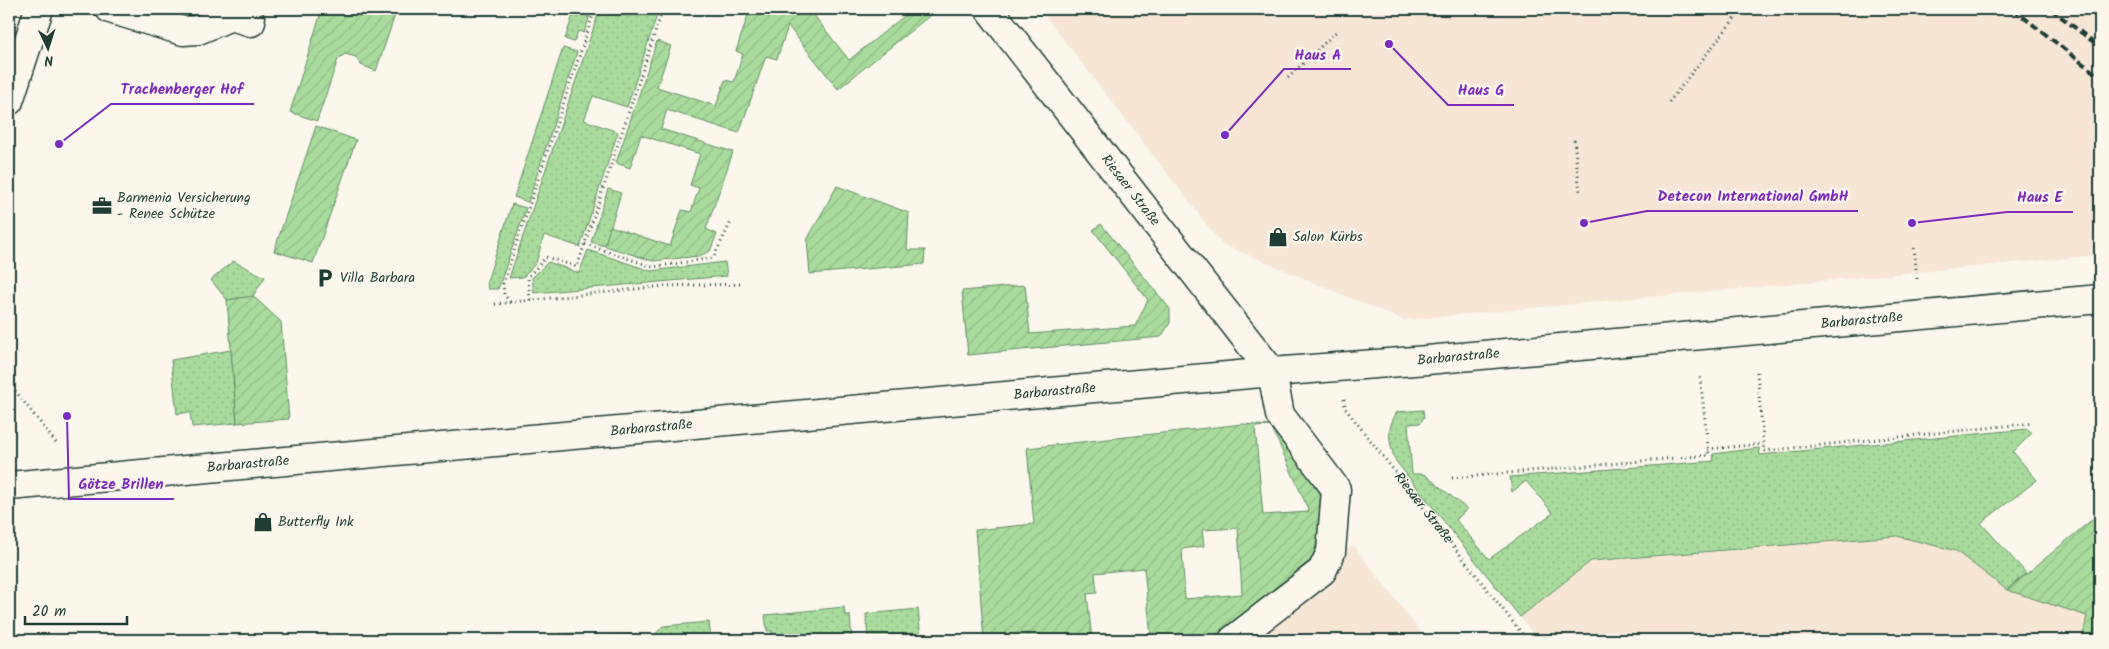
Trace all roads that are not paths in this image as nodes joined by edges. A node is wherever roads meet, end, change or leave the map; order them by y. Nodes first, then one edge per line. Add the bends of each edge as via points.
1 (39, 9) edge
2 (110, 9) edge
3 (989, 9) edge
4 (251, 22) dead end
5 (9, 101) edge
6 (2100, 299) edge
7 (1272, 372) junction
8 (9, 486) edge
9 (1233, 640) edge

1 - 5 street
2 - 4 street via 183,32 198,30 231,16
3 - 7 street, Riesaer Straße
6 - 7 street, Barbarastraße
7 - 8 street, Barbarastraße
7 - 9 street via 1280,415 1336,489 1332,552 1322,571

